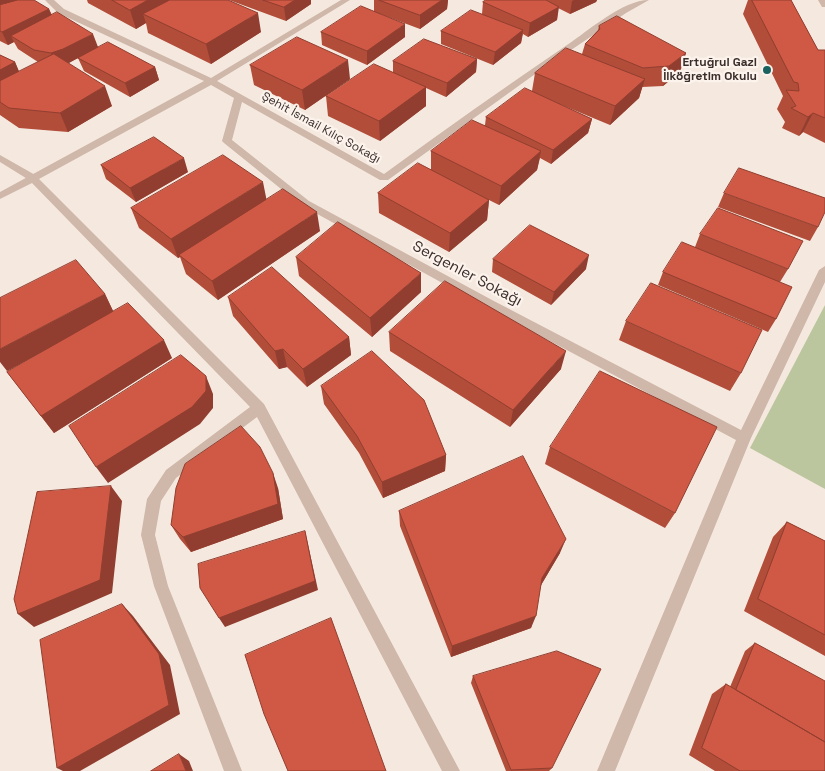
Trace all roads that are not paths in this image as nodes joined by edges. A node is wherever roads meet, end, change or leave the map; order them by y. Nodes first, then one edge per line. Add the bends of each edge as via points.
1 (49, 0) edge
2 (346, 0) edge
3 (645, 0) edge
4 (822, 0) edge
5 (825, 5) edge
6 (211, 81) junction
7 (239, 96) junction
8 (0, 158) edge
9 (33, 178) junction
10 (0, 196) edge
11 (825, 270) edge
12 (259, 408) junction
13 (744, 438) junction
14 (233, 771) edge
15 (451, 771) edge
16 (606, 771) edge

1 - 6 street, Şehit İsmail Kılıç Sokağı via 61,11
2 - 6 street
3 - 7 street, Şehit İsmail Kılıç Sokağı via 623,11 528,75 384,178
4 - 5 street
6 - 7 street, Şehit İsmail Kılıç Sokağı
6 - 9 street
7 - 13 street, Sergenler Sokağı via 227,141 305,203
8 - 9 street
9 - 10 street
9 - 12 street
11 - 13 street
12 - 14 street via 171,474 154,499 148,535 161,586
12 - 15 street
13 - 16 street

